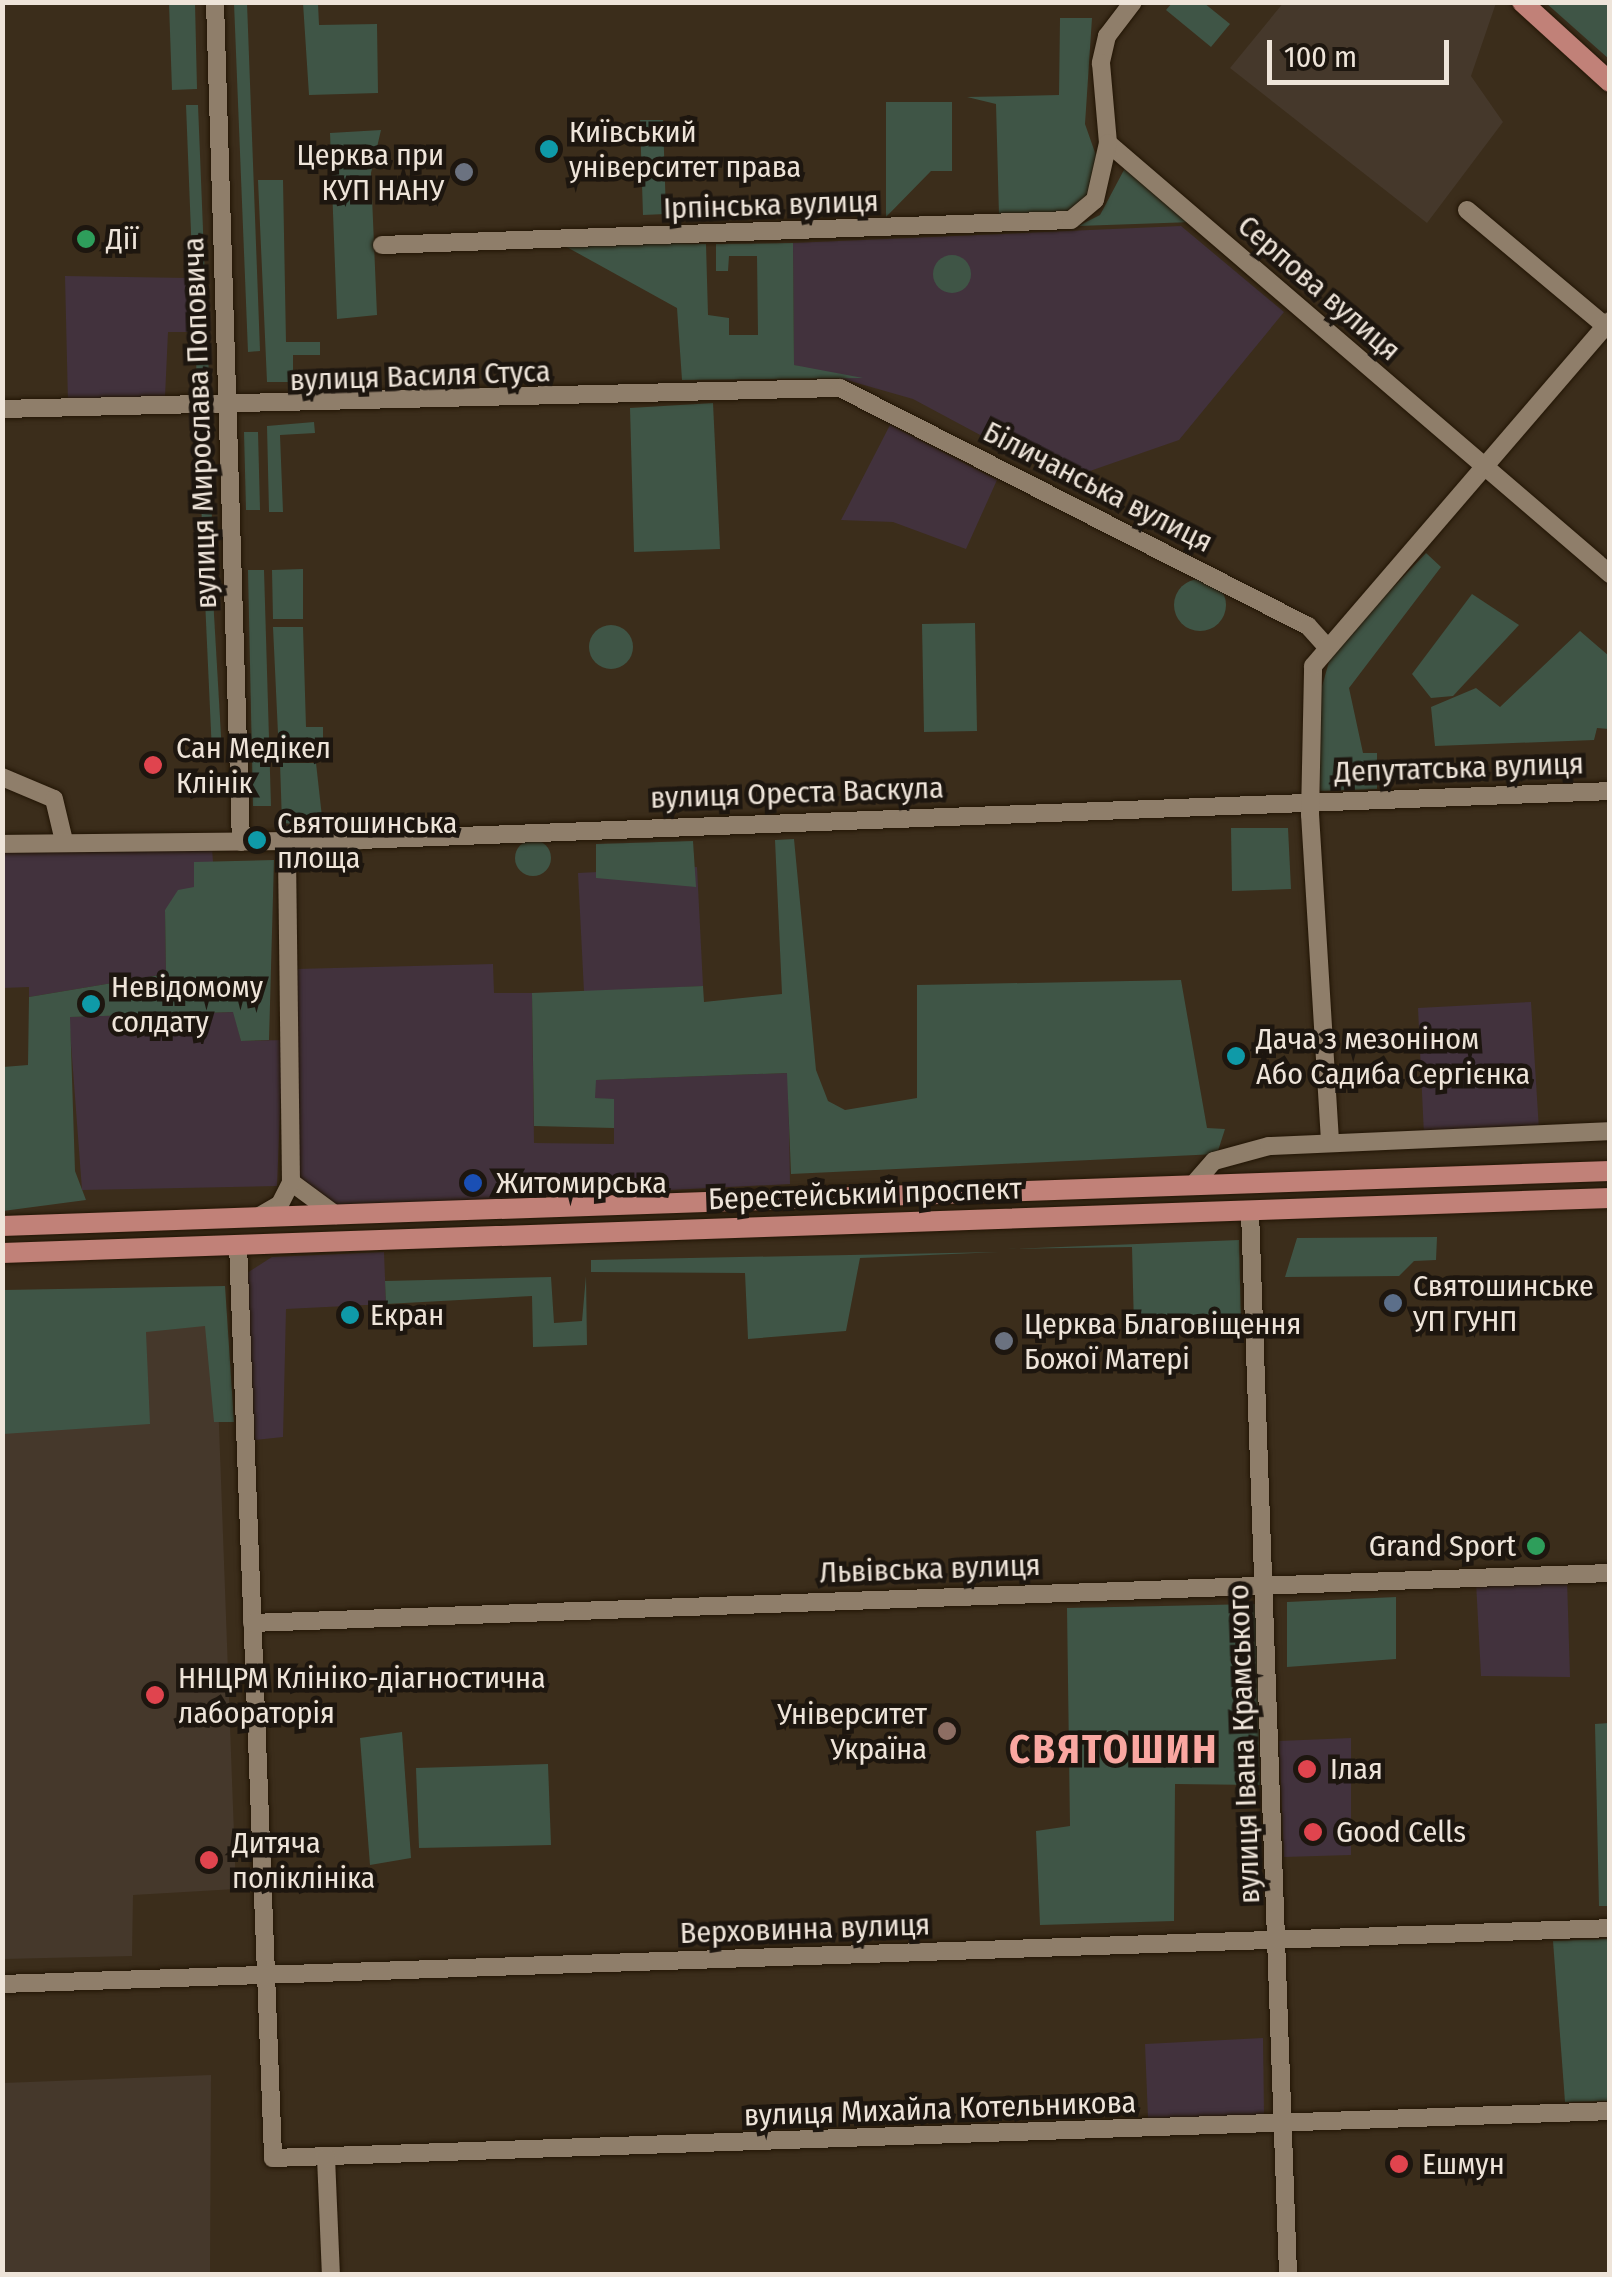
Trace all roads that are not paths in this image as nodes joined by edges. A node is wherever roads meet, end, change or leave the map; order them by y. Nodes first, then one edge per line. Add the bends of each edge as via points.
1 (215, 2) edge
2 (1133, 2) edge
3 (1522, 2) edge
4 (1610, 82) edge
5 (1108, 143) junction
6 (1467, 210) dead end
7 (382, 246) dead end
8 (1608, 326) edge
9 (840, 388) joint
10 (226, 406) junction
11 (2, 409) edge
12 (1488, 470) junction
13 (1610, 574) edge
14 (1324, 644) junction
15 (2, 777) edge
16 (1610, 790) edge
17 (1310, 800) junction
18 (64, 841) junction
19 (287, 841) junction
20 (241, 842) junction
21 (2, 844) edge
22 (1610, 1130) edge
23 (1330, 1142) junction
24 (1610, 1171) edge
25 (291, 1182) junction
26 (1192, 1186) junction
27 (1610, 1198) edge
28 (1250, 1212) junction
29 (336, 1215) junction
30 (256, 1218) junction
31 (2, 1226) edge
32 (238, 1246) junction
33 (2, 1254) edge
34 (1610, 1573) edge
35 (1265, 1584) junction
36 (252, 1623) junction
37 (1610, 1928) edge
38 (1280, 1940) junction
39 (266, 1976) junction
40 (2, 1984) edge
41 (1610, 2110) edge
42 (1284, 2123) junction
43 (326, 2157) junction
44 (332, 2274) edge
45 (1288, 2274) edge

1 - 10 street, вулиця Мирослава Поповича
2 - 5 street via 1106,36 1101,63
3 - 4 main road
5 - 7 street, Ірпінська вулиця via 1095,200 1071,220
5 - 12 street, Серпова вулиця
6 - 8 street
8 - 12 street
9 - 10 street, вулиця Василя Стуса
9 - 14 street, Біличанська вулиця via 1292,618
10 - 11 street, вулиця Василя Стуса
10 - 20 street, вулиця Мирослава Поповича
12 - 13 street, Серпова вулиця
12 - 14 street
14 - 17 street via 1309,690
15 - 18 street via 54,799
16 - 17 street, Депутатська вулиця
17 - 19 street, вулиця Ореста Васкула
17 - 23 street
18 - 20 street
18 - 21 street
19 - 20 street
19 - 25 street
22 - 23 street
23 - 26 street via 1214,1161
24 - 26 main road, Берестейський проспект
25 - 29 street
25 - 30 street via 280,1204
26 - 29 main road, Берестейський проспект
27 - 28 main road, Берестейський проспект
28 - 32 main road, Берестейський проспект
28 - 35 street, вулиця Івана Крамського
29 - 30 main road, Берестейський проспект
30 - 31 main road, Берестейський проспект
32 - 33 main road, Берестейський проспект
32 - 36 street
34 - 35 street, Львівська вулиця
35 - 36 street, Львівська вулиця
35 - 38 street, вулиця Івана Крамського
36 - 39 street
37 - 38 street, Верховинна вулиця
38 - 39 street, Верховинна вулиця
38 - 42 street, вулиця Івана Крамського
39 - 40 street, Верховинна вулиця
39 - 43 street, вулиця Михайла Котельникова via 273,2158
41 - 42 street, вулиця Михайла Котельникова
42 - 43 street, вулиця Михайла Котельникова
42 - 45 street, вулиця Івана Крамського
43 - 44 street

